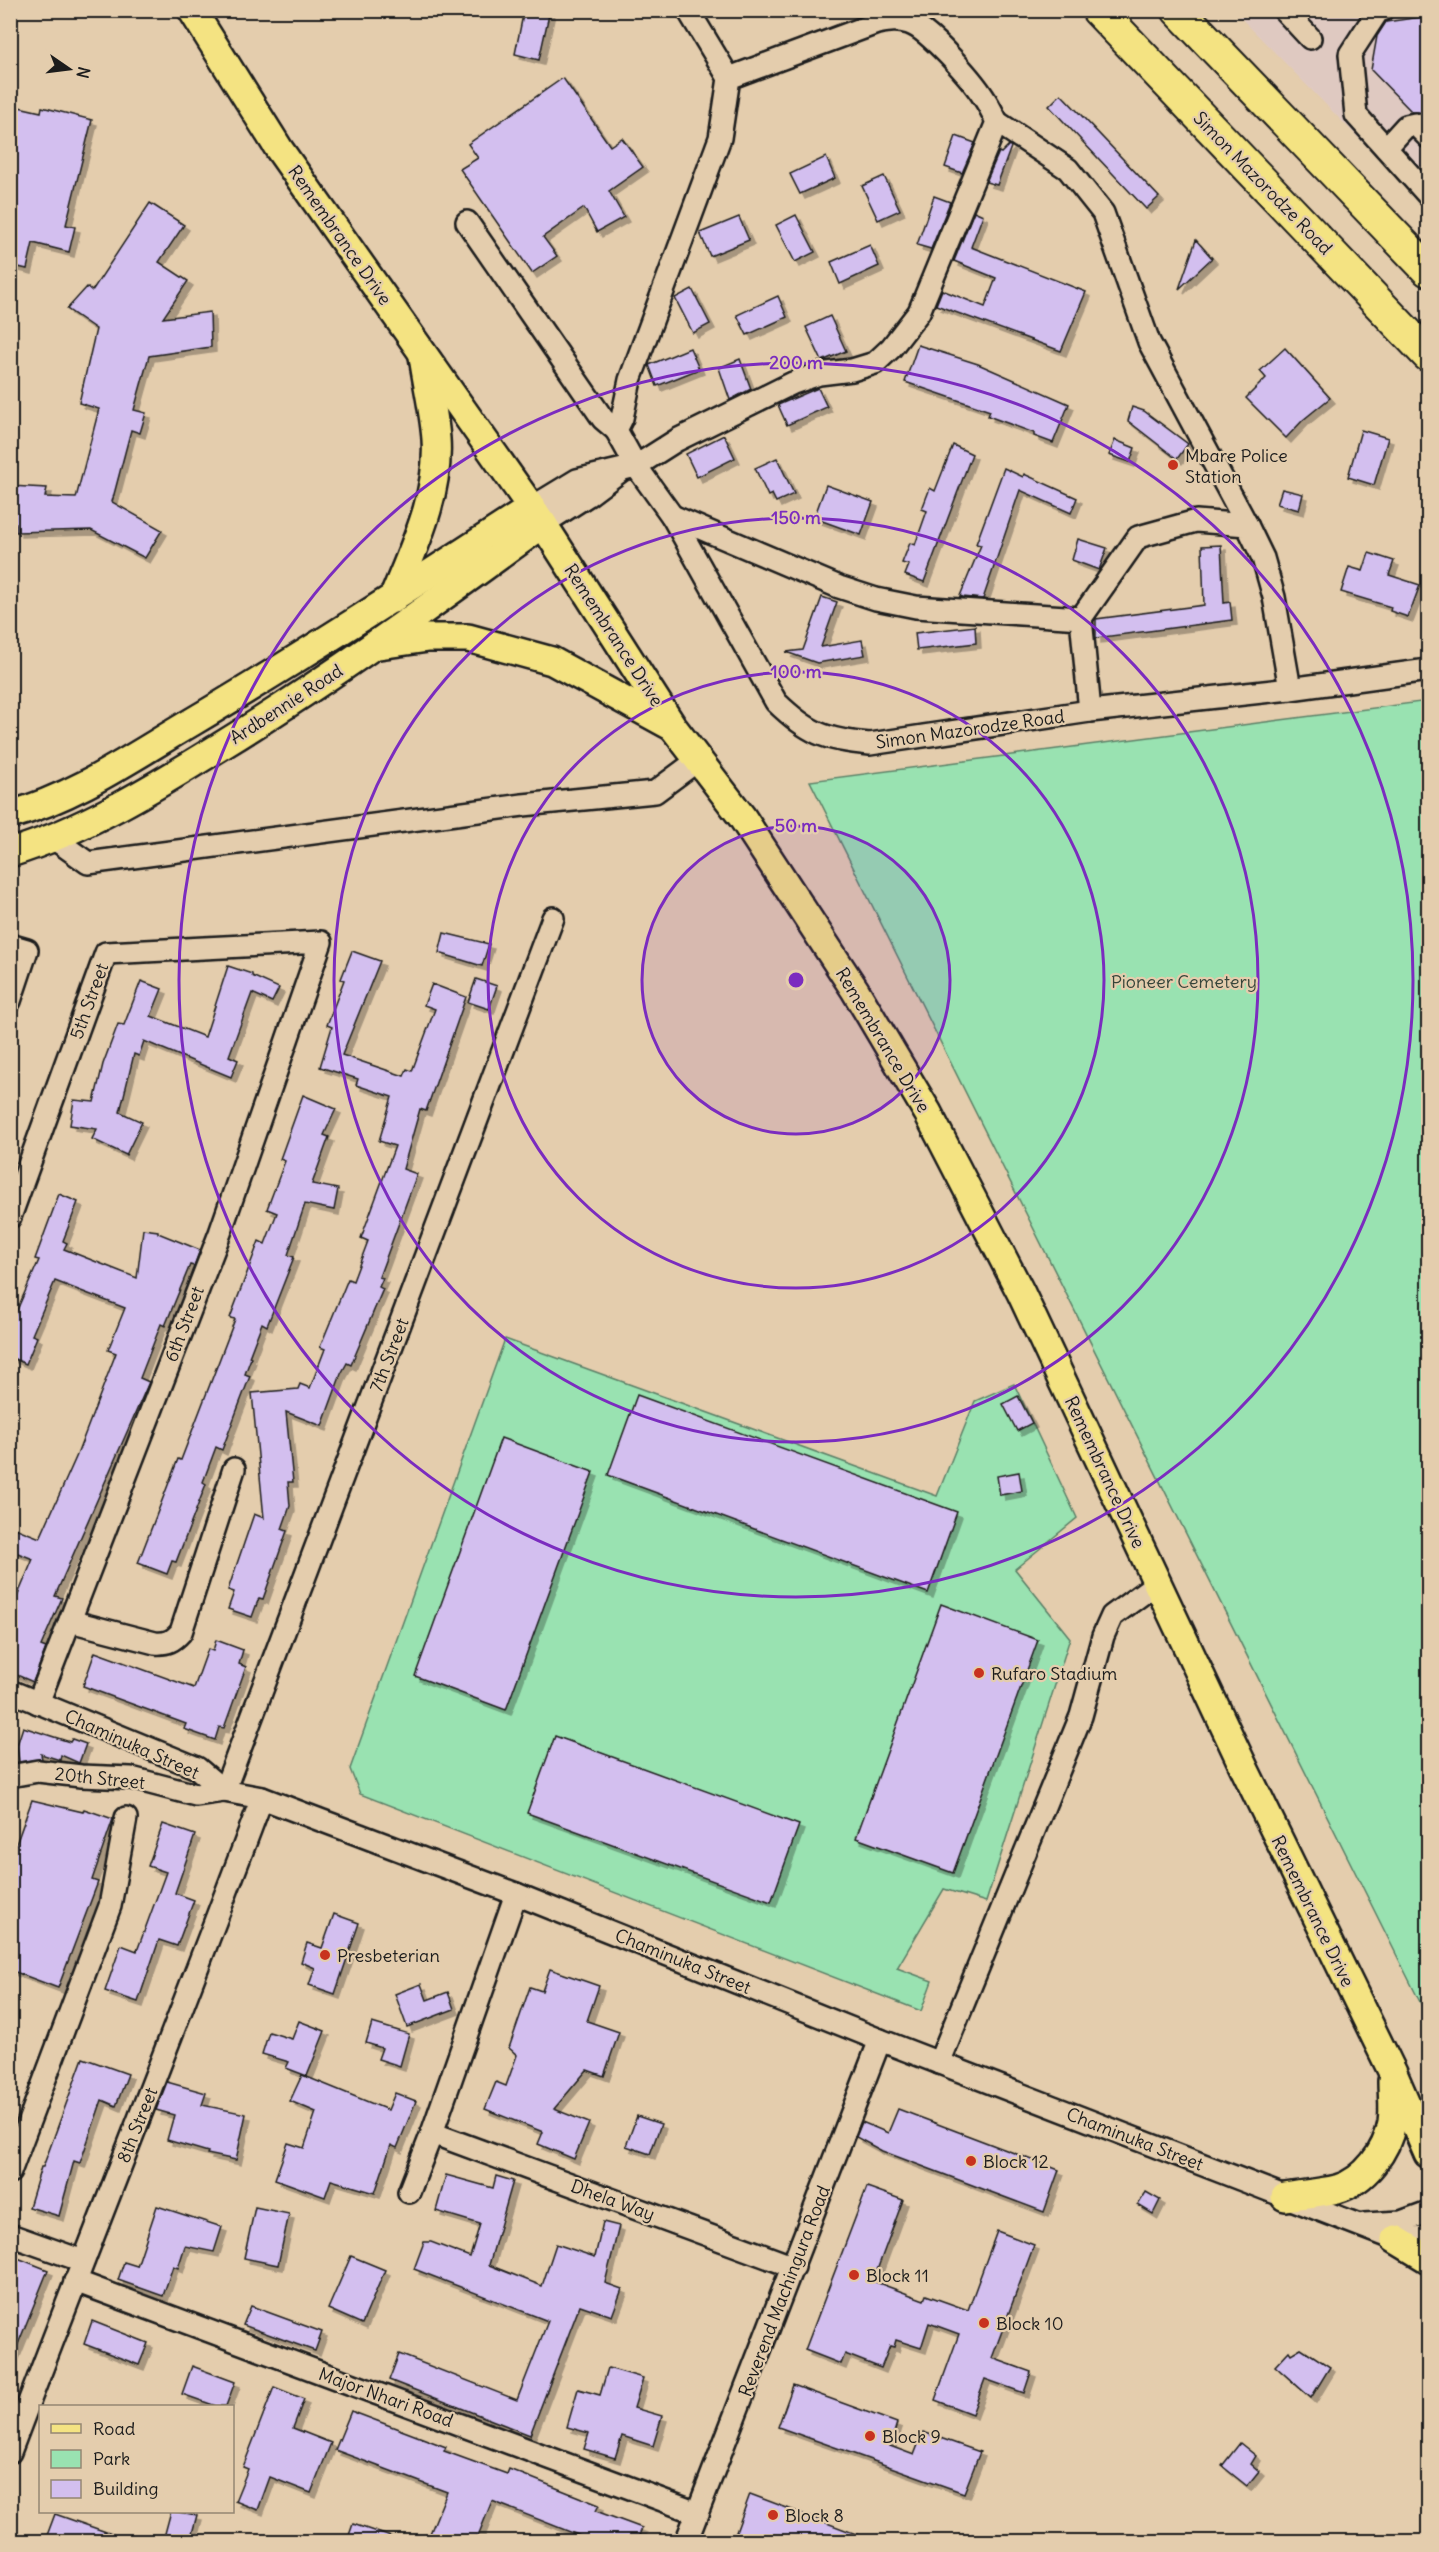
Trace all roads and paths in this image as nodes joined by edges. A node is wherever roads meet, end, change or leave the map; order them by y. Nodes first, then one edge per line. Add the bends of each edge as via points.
1 (192, 10) edge
2 (688, 10) edge
3 (1098, 10) edge
4 (1178, 10) edge
5 (1284, 10) edge
6 (1382, 10) edge
7 (1310, 38) dead end
8 (729, 78) junction
9 (997, 122) junction
10 (1428, 137) edge
11 (1386, 148) junction
12 (1428, 195) edge
13 (466, 222) dead end
14 (1428, 270) edge
15 (422, 351) junction
16 (1428, 355) edge
17 (616, 430) junction
18 (629, 468) junction
19 (537, 516) junction
20 (672, 516) junction
21 (1247, 525) junction
22 (393, 599) junction
23 (1081, 618) junction
24 (375, 646) junction
25 (1428, 670) edge
26 (1290, 689) junction
27 (1090, 711) junction
28 (673, 727) junction
29 (698, 760) junction
30 (10, 815) edge
31 (53, 838) junction
32 (10, 853) edge
33 (553, 918) dead end
34 (321, 942) joint
35 (19, 948) edge
36 (10, 1001) edge
37 (10, 1217) edge
38 (234, 1469) dead end
39 (1157, 1583) junction
40 (70, 1621) junction
41 (10, 1691) edge
42 (38, 1703) junction
43 (10, 1776) edge
44 (225, 1791) junction
45 (262, 1798) junction
46 (126, 1818) dead end
47 (516, 1894) junction
48 (880, 2040) junction
49 (939, 2063) junction
50 (1392, 2073) junction
51 (432, 2133) junction
52 (1428, 2154) edge
53 (10, 2172) edge
54 (409, 2192) dead end
55 (1285, 2197) junction
56 (1428, 2212) edge
57 (1360, 2224) junction
58 (10, 2235) edge
59 (1428, 2237) edge
60 (1395, 2239) junction
61 (1428, 2259) edge
62 (83, 2261) junction
63 (794, 2267) junction
64 (75, 2281) junction
65 (10, 2452) edge
66 (697, 2513) junction
67 (686, 2541) edge

1 - 15 main road, Remembrance Drive via 279,149
2 - 8 street
3 - 16 highway, Simon Mazorodze Road
4 - 14 highway
5 - 7 street
6 - 11 street via 1350,54 1356,115
8 - 9 street via 877,23 895,20 922,30 967,76
8 - 17 street via 720,138 630,380
9 - 18 street via 919,312 891,348 875,363 792,383
9 - 21 street via 1068,169 1103,213 1149,342
10 - 11 street via 1415,124 1406,126
11 - 12 street
13 - 17 street, Simon Mazorodze Road via 603,419
15 - 19 main road, Remembrance Drive
15 - 22 main road via 436,440 434,479 421,530
17 - 18 street, Simon Mazorodze Road
18 - 19 street via 587,496
18 - 20 street, Simon Mazorodze Road
19 - 22 main road, Ardbennie Road
19 - 24 main road, Ardbennie Road
19 - 28 main road, Remembrance Drive
20 - 23 street via 876,599 916,607
20 - 27 street, Simon Mazorodze Road via 776,702 797,723 820,736 870,744
21 - 23 street via 1197,521 1138,537
21 - 26 street via 1263,558 1274,597
22 - 30 main road, Ardbennie Road via 274,674 71,792
23 - 27 street
24 - 28 main road via 428,638 468,638 552,661
24 - 31 main road, Ardbennie Road via 163,783
25 - 26 street, Simon Mazorodze Road
26 - 27 street, Simon Mazorodze Road
28 - 29 main road, Remembrance Drive
29 - 31 street via 655,792 523,805 88,863
29 - 39 main road, Remembrance Drive via 741,817 855,990 928,1113 1021,1293
31 - 32 main road, Ardbennie Road
33 - 44 street, 7th Street
34 - 37 street, 5th Street via 106,953
34 - 40 street, 6th Street via 219,1233
35 - 36 street
38 - 40 street via 181,1632 175,1639 155,1643
39 - 49 street via 1112,1616 1102,1636 1081,1716
39 - 50 main road, Remembrance Drive
40 - 42 street, 6th Street
41 - 42 street, Chaminuka Street
42 - 44 street, Chaminuka Street via 197,1768
43 - 44 street, 20th Street via 38,1771 131,1778 196,1795
44 - 45 street, Chaminuka Street
45 - 47 street, Chaminuka Street
45 - 62 street, 8th Street
46 - 53 street via 110,1906
47 - 48 street, Chaminuka Street
47 - 51 street
48 - 49 street, Chaminuka Street
48 - 63 street, Reverend Machingura Road
49 - 55 street, Chaminuka Street
50 - 52 main road, Remembrance Drive
50 - 55 main road via 1392,2123 1372,2166 1337,2189
51 - 54 street
51 - 63 street, Dhela Way
55 - 57 street, Chaminuka Street
56 - 57 street via 1401,2222
57 - 60 street, Chaminuka Street
58 - 62 street
59 - 60 street
60 - 61 main road
62 - 64 street, 8th Street
63 - 66 street, Reverend Machingura Road
64 - 65 street, 8th Street
64 - 66 street, Major Nhari Road
66 - 67 street, Reverend Machingura Road

